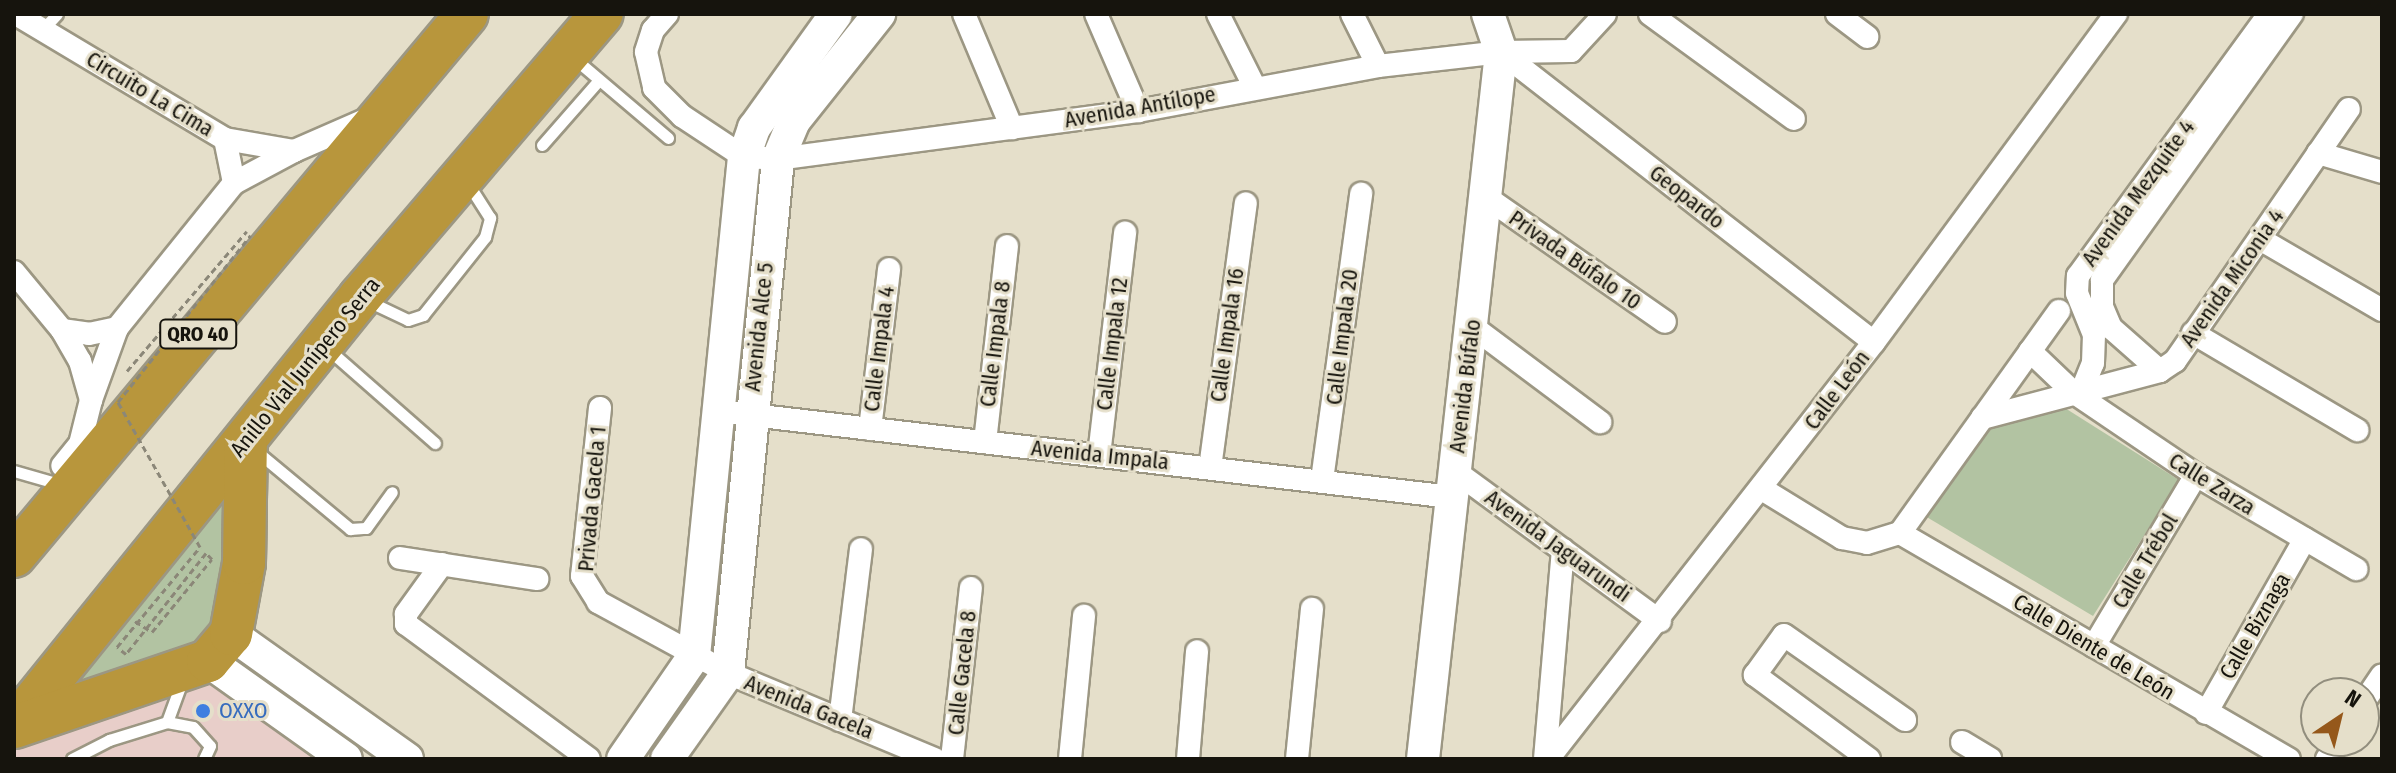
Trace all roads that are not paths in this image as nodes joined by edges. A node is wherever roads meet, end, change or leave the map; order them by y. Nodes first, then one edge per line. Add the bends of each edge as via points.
1 (16, 14) edge
2 (586, 14) edge
3 (602, 14) edge
4 (667, 14) edge
5 (836, 14) edge
6 (879, 14) edge
7 (964, 14) edge
8 (1096, 14) edge
9 (1218, 14) edge
10 (1352, 14) edge
11 (1488, 14) edge
12 (1605, 14) edge
13 (1650, 14) edge
14 (1837, 14) edge
15 (2116, 14) edge
16 (2292, 14) edge
17 (462, 21) edge
18 (50, 22) edge
19 (2267, 27) edge
20 (1867, 37) dead end
21 (1501, 52) junction
22 (1378, 66) junction
23 (583, 67) junction
24 (1254, 86) junction
25 (2349, 109) dead end
26 (1138, 111) junction
27 (382, 113) junction
28 (1794, 119) dead end
29 (1012, 128) junction
30 (498, 135) junction
31 (668, 138) dead end
32 (225, 139) junction
33 (542, 145) dead end
34 (294, 151) junction
35 (2318, 153) junction
36 (744, 157) junction
37 (778, 159) junction
38 (2382, 172) edge
39 (463, 176) junction
40 (234, 183) junction
41 (1361, 194) dead end
42 (1486, 197) junction
43 (1246, 203) dead end
44 (1125, 233) dead end
45 (2260, 239) junction
46 (1007, 246) dead end
47 (889, 269) dead end
48 (14, 272) edge
49 (360, 297) junction
50 (2094, 310) junction
51 (2382, 310) edge
52 (2059, 311) dead end
53 (1665, 322) dead end
54 (1473, 327) junction
55 (117, 328) junction
56 (62, 330) junction
57 (2193, 333) junction
58 (1874, 342) junction
59 (323, 344) junction
60 (2030, 351) junction
61 (2160, 371) junction
62 (2078, 391) junction
63 (91, 400) junction
64 (600, 408) dead end
65 (733, 413) junction
66 (1982, 418) junction
67 (1600, 422) dead end
68 (870, 429) junction
69 (2357, 430) dead end
70 (246, 442) junction
71 (985, 442) junction
72 (435, 443) dead end
73 (1099, 455) junction
74 (1210, 468) junction
75 (14, 471) edge
76 (2196, 475) junction
77 (1322, 480) junction
78 (50, 481) junction
79 (1453, 484) junction
80 (1762, 489) junction
81 (392, 492) dead end
82 (14, 523) edge
83 (1900, 533) junction
84 (2305, 539) junction
85 (861, 549) dead end
86 (1563, 550) junction
87 (14, 556) edge
88 (400, 558) dead end
89 (442, 564) junction
90 (2356, 569) dead end
91 (537, 579) dead end
92 (971, 588) dead end
93 (586, 589) joint
94 (1312, 609) dead end
95 (1084, 616) dead end
96 (1660, 621) junction
97 (2094, 646) junction
98 (1197, 651) dead end
99 (208, 655) junction
100 (694, 656) junction
101 (728, 673) junction
102 (327, 702) junction
103 (2206, 713) junction
104 (840, 720) junction
105 (1905, 720) dead end
106 (167, 722) junction
107 (14, 726) edge
108 (309, 732) junction
109 (1962, 742) dead end
110 (72, 759) edge
111 (204, 759) edge
112 (346, 759) edge
113 (407, 759) edge
114 (589, 759) edge
115 (623, 759) edge
116 (667, 759) edge
117 (935, 759) edge
118 (952, 759) edge
119 (1070, 759) edge
120 (1188, 759) edge
121 (1297, 759) edge
122 (1423, 759) edge
123 (1546, 759) edge
124 (1869, 759) edge
125 (1990, 759) edge
126 (2289, 759) edge

1 - 18 street, Circuito La Cima
2 - 30 highway
3 - 23 highway, Anillo Vial Junípero Serra
4 - 36 street via 653,30 646,52 654,88 682,116
5 - 36 street, Avenida Alce 5 via 754,128
6 - 37 street, Avenida Alce 5 via 794,121
7 - 29 street
8 - 26 street
9 - 24 street
10 - 22 street
11 - 21 street, Avenida Búfalo
12 - 21 street, Avenida Antílope via 1571,51
13 - 28 street
14 - 20 street
15 - 58 street, Calle León
16 - 19 street, Avenida Mezquite 4
17 - 27 highway, QRO 40
18 - 32 street, Circuito La Cima
19 - 50 street, Avenida Mezquite 4 via 2149,195 2106,272
21 - 22 street, Avenida Antílope
21 - 42 street, Avenida Búfalo
21 - 58 street, Geopardo
22 - 24 street, Avenida Antílope
23 - 30 highway, Anillo Vial Junípero Serra
23 - 31 lane
23 - 33 lane
24 - 26 street, Avenida Antílope
25 - 35 street, Avenida Miconia 4
26 - 29 street, Avenida Antílope
27 - 34 street
27 - 87 highway, QRO 40
29 - 37 street, Avenida Antílope
30 - 39 highway, Anillo Vial Junípero Serra
32 - 34 street, Circuito La Cima
32 - 40 street
34 - 40 street
35 - 38 street
35 - 45 street, Avenida Miconia 4
36 - 37 street, Avenida Antílope
36 - 65 street, Avenida Alce 5
37 - 65 street, Avenida Alce 5
39 - 49 highway, Anillo Vial Junípero Serra
39 - 49 lane via 490,218 485,237 423,315 408,320
40 - 55 street
41 - 77 street, Calle Impala 20
42 - 53 street, Privada Búfalo 10
42 - 54 street, Avenida Búfalo
43 - 74 street, Calle Impala 16
44 - 73 street, Calle Impala 12
45 - 51 street
45 - 57 street, Avenida Miconia 4
46 - 71 street, Calle Impala 8
47 - 68 street, Calle Impala 4
48 - 56 street
49 - 59 highway, Anillo Vial Junípero Serra
50 - 61 street
50 - 62 street, Avenida Mezquite 4 via 2095,350
52 - 60 street
54 - 67 street
54 - 79 street, Avenida Búfalo
55 - 56 street via 89,334
55 - 63 street
56 - 63 street via 80,361
57 - 61 street, Avenida Miconia 4 via 2175,361
57 - 69 street
58 - 80 street, Calle León
59 - 70 highway, Anillo Vial Junípero Serra
59 - 72 lane
60 - 62 street, Calle Zarza
60 - 66 street
61 - 62 street
62 - 66 street
62 - 76 street, Calle Zarza
63 - 78 street via 80,444
64 - 93 street, Privada Gacela 1 via 582,576
65 - 68 street, Avenida Impala
65 - 100 street, Avenida Alce 5
65 - 101 street, Avenida Alce 5
66 - 83 street
68 - 71 street, Avenida Impala
70 - 81 lane via 350,529 366,528
70 - 99 highway via 244,563
70 - 107 highway, Anillo Vial Junípero Serra
71 - 73 street, Avenida Impala
73 - 74 street, Avenida Impala
74 - 77 street, Avenida Impala
75 - 78 lane
76 - 84 street, Calle Zarza
76 - 97 street, Calle Trébol
77 - 79 street, Avenida Impala
78 - 82 street
79 - 86 street, Avenida Jaguarundi
79 - 122 street, Avenida Búfalo
80 - 83 street via 1842,538 1867,543
80 - 96 street, Calle León
83 - 97 street, Calle Diente de León
84 - 90 street, Calle Zarza
84 - 103 street, Calle Biznaga
85 - 104 street
86 - 96 street, Avenida Jaguarundi
86 - 123 street
88 - 89 street
89 - 91 street
89 - 114 street via 406,614 406,624
92 - 118 street, Calle Gacela 8
93 - 100 street, Avenida Gacela via 598,602
94 - 121 street
95 - 119 street
96 - 123 street, Calle León
97 - 103 street, Calle Diente de León
98 - 120 street
99 - 102 street
99 - 106 lane
99 - 107 highway
99 - 108 street
100 - 101 street, Avenida Gacela
100 - 115 street
101 - 104 street, Avenida Gacela
101 - 116 street
102 - 108 street
102 - 113 street
103 - 126 street, Calle Diente de León
104 - 117 street, Avenida Gacela
105 - 124 street via 1784,635 1755,675
106 - 110 lane via 109,740
106 - 111 lane via 193,727 210,746
108 - 112 street
109 - 125 street

